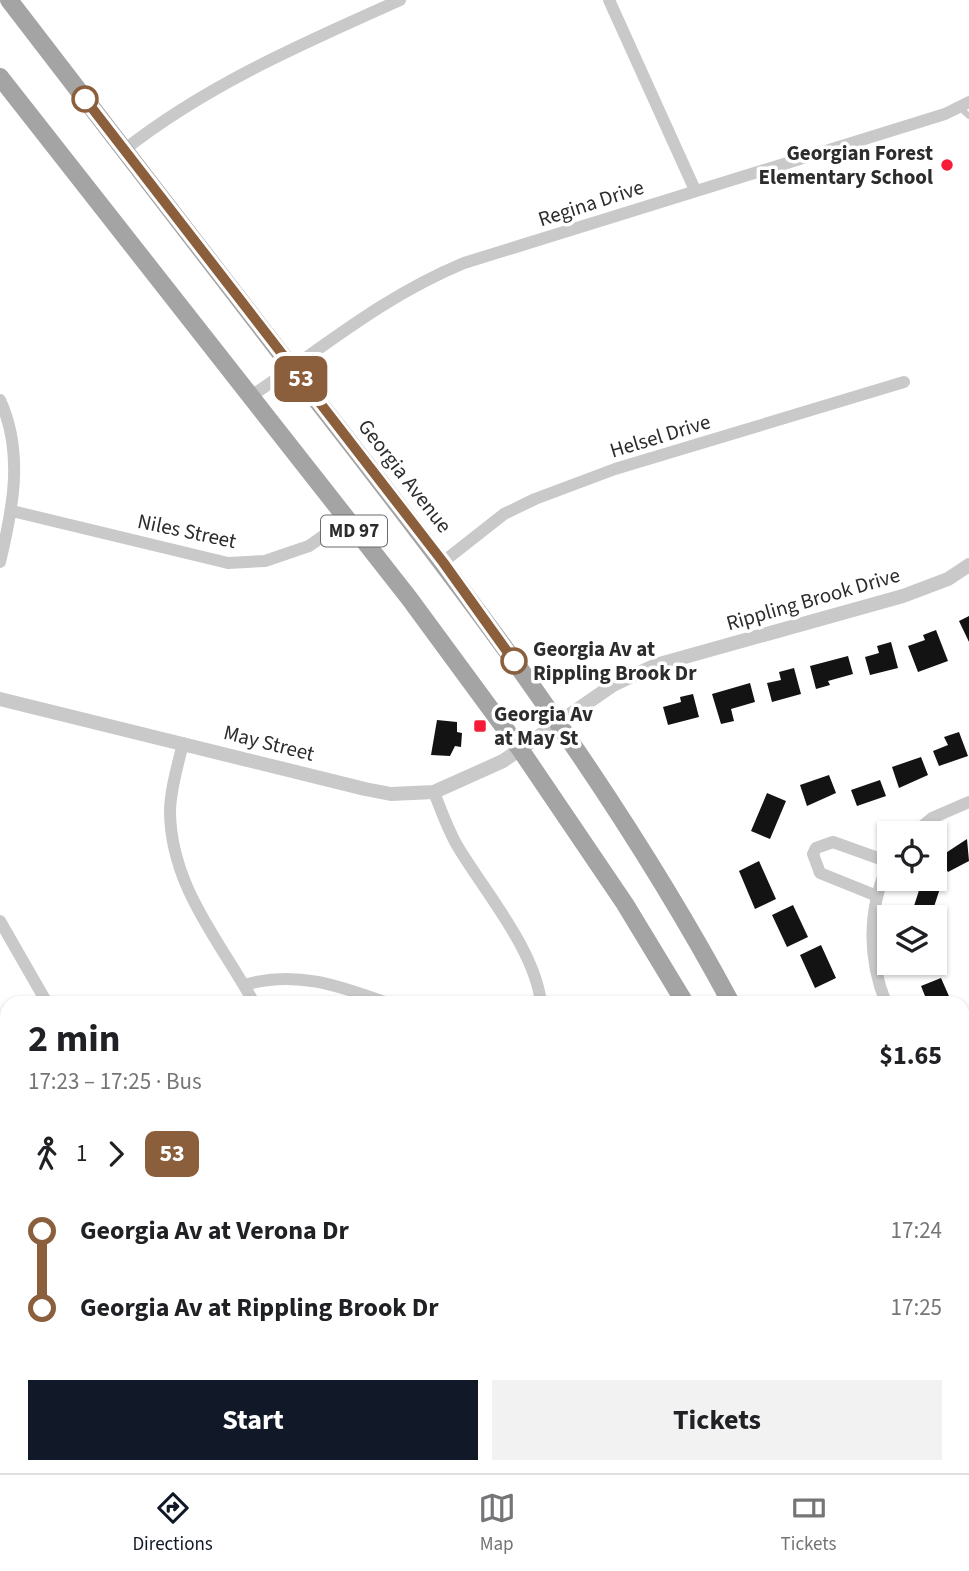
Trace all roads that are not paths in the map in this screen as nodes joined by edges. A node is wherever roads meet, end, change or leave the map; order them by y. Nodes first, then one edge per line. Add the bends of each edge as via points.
1 (9, 0) edge
2 (400, 0) edge
3 (609, 0) edge
4 (0, 77) edge
5 (964, 104) edge
6 (969, 116) edge
7 (124, 150) junction
8 (695, 190) junction
9 (292, 368) junction
10 (904, 382) dead end
11 (251, 396) junction
12 (0, 400) edge
13 (12, 511) junction
14 (346, 520) junction
15 (0, 562) edge
16 (443, 562) junction
17 (969, 565) edge
18 (0, 699) edge
19 (559, 723) junction
20 (183, 743) junction
21 (520, 748) junction
22 (434, 792) junction
23 (969, 802) edge
24 (928, 821) edge
25 (877, 858) edge
26 (879, 891) edge
27 (877, 896) junction
28 (0, 921) edge
29 (244, 985) junction
30 (43, 996) edge
31 (250, 996) edge
32 (368, 996) edge
33 (540, 996) edge
34 (681, 996) edge
35 (727, 996) edge
36 (884, 996) edge

1 - 7 main road, Georgia Avenue / MD 97
2 - 7 street via 272,57
3 - 8 street
4 - 11 main road, MD 97
5 - 6 lane
5 - 8 street, Regina Drive via 945,114
7 - 9 main road, Georgia Avenue / MD 97
8 - 9 street, Regina Drive via 418,282
9 - 11 street, Regina Drive
9 - 16 main road, Georgia Avenue / MD 97
10 - 16 street, Helsel Drive via 615,469 535,499 504,514
11 - 14 main road, MD 97
12 - 13 street via 16,466
13 - 14 street, Niles Street via 228,563 265,561 298,550
13 - 15 street
14 - 21 main road, MD 97
16 - 19 main road, Georgia Avenue / MD 97
17 - 19 street, Rippling Brook Drive via 948,579 903,596 656,665 613,685
18 - 20 street, May Street
19 - 21 street, Rippling Brook Drive
19 - 35 main road, Georgia Avenue / MD 97 via 630,831
20 - 22 street, May Street via 365,789 391,794
20 - 29 street via 170,811 175,860 190,898
21 - 22 street, May Street via 476,775
21 - 34 main road, MD 97
22 - 33 street via 456,843 530,964
23 - 24 street
25 - 27 street via 833,842 824,843 813,854 820,873
26 - 27 street
27 - 36 street via 872,961
28 - 30 street
29 - 31 street
29 - 32 street via 295,977 332,983

